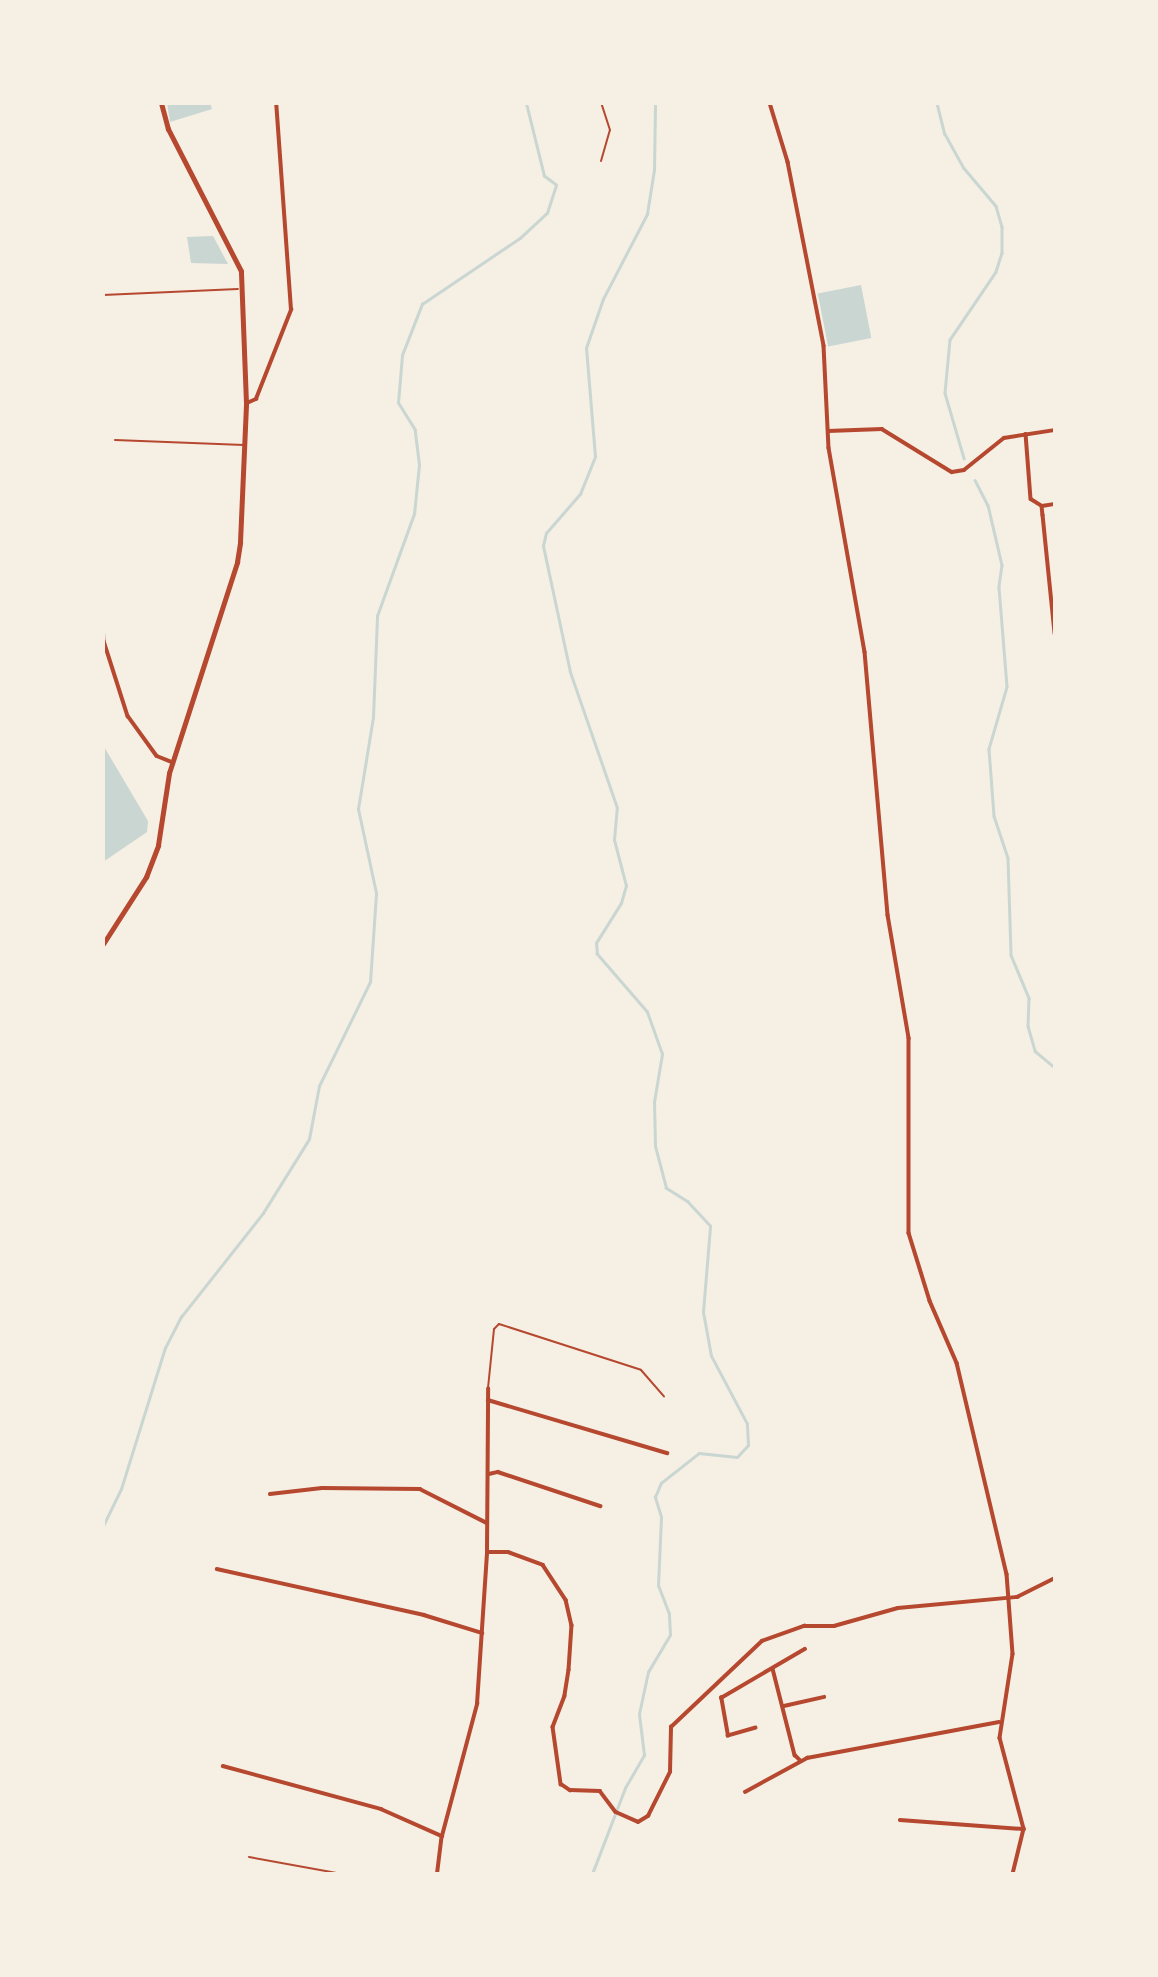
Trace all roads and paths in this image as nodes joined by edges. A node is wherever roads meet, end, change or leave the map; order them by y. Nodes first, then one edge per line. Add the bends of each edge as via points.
1 (161, 103) edge
2 (276, 103) edge
3 (601, 103) edge
4 (770, 103) edge
5 (601, 161) dead end
6 (243, 289) junction
7 (103, 295) edge
8 (246, 403) junction
9 (1055, 430) edge
10 (828, 431) junction
11 (1026, 434) junction
12 (116, 440) dead end
13 (244, 445) junction
14 (1055, 504) edge
15 (1042, 506) junction
16 (1053, 589) edge
17 (103, 623) edge
18 (1055, 633) edge
19 (172, 762) junction
20 (103, 944) edge
21 (488, 1389) joint
22 (664, 1396) dead end
23 (488, 1400) junction
24 (667, 1452) dead end
25 (488, 1474) junction
26 (270, 1494) dead end
27 (600, 1506) dead end
28 (487, 1523) junction
29 (487, 1552) junction
30 (217, 1569) dead end
31 (1055, 1578) edge
32 (1007, 1595) junction
33 (482, 1633) junction
34 (805, 1649) dead end
35 (773, 1669) junction
36 (824, 1697) dead end
37 (784, 1706) junction
38 (999, 1722) junction
39 (756, 1728) dead end
40 (801, 1761) junction
41 (223, 1766) dead end
42 (745, 1792) dead end
43 (900, 1820) dead end
44 (1024, 1829) junction
45 (442, 1836) junction
46 (250, 1857) dead end
47 (343, 1874) edge
48 (437, 1874) edge
49 (1013, 1874) edge

1 - 6 main road via 206,208 237,259
2 - 8 street via 291,310 256,399
3 - 5 path via 610,130
4 - 10 street via 788,162 824,346
6 - 7 lane
6 - 8 main road
8 - 13 main road
9 - 11 street
10 - 11 street via 882,429 953,472 964,470 1004,438
10 - 32 street via 865,652 888,915 909,1038 909,1233 930,1301 957,1363 1007,1574
11 - 15 street via 1031,499
12 - 13 lane
13 - 19 main road via 237,562
14 - 15 street
15 - 16 street
16 - 18 street
17 - 19 street via 128,716 157,756
19 - 20 main road via 153,860
21 - 22 lane via 494,1329 499,1324 641,1370
21 - 23 street
23 - 24 street
23 - 25 street
25 - 27 street via 498,1472
25 - 28 street
26 - 28 street via 322,1488 419,1489
28 - 29 street
29 - 32 street via 508,1552 543,1565 566,1600 572,1625 569,1670 553,1727 561,1784 570,1790 600,1791 616,1812 638,1822 648,1816 670,1772 671,1727 762,1641 804,1626 834,1626 898,1608
29 - 33 street
30 - 33 street via 424,1615
31 - 32 street via 1017,1597
32 - 38 street via 1013,1654
33 - 45 street via 477,1704
34 - 35 street
35 - 37 street
35 - 39 street via 721,1699 728,1736
36 - 37 street
37 - 40 street via 794,1755
38 - 40 street
38 - 44 street
40 - 42 street
41 - 45 street via 381,1809
43 - 44 street
44 - 49 street
45 - 48 street
46 - 47 lane

